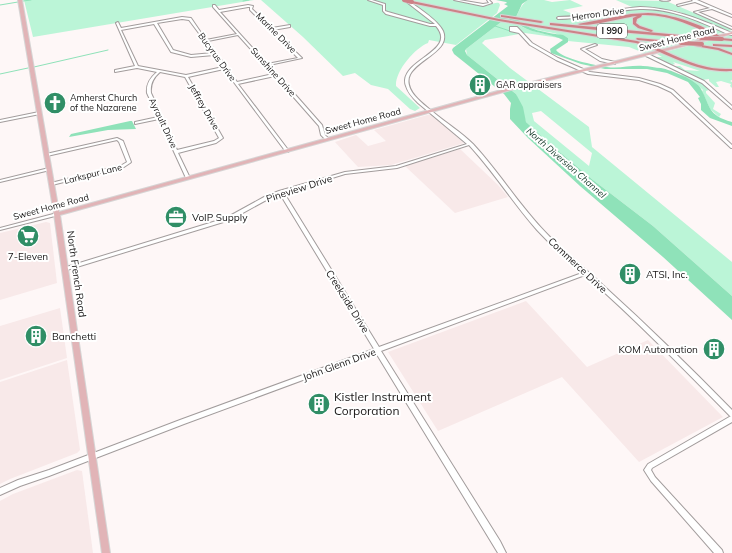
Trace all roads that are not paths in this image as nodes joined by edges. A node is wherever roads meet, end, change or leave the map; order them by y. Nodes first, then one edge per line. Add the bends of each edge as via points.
1 (20, 0) edge
2 (369, 0) edge
3 (405, 0) edge
4 (423, 0) edge
5 (455, 0) edge
6 (488, 0) edge
7 (661, 0) edge
8 (669, 0) edge
9 (695, 1) edge
10 (678, 5) dead end
11 (214, 6) dead end
12 (712, 8) junction
13 (218, 11) junction
14 (732, 16) edge
15 (558, 18) dead end
16 (534, 21) junction
17 (117, 23) dead end
18 (155, 23) junction
19 (436, 25) junction
20 (289, 26) dead end
21 (732, 28) edge
22 (120, 29) junction
23 (272, 29) junction
24 (520, 32) dead end
25 (576, 32) junction
26 (239, 34) junction
27 (731, 34) edge
28 (701, 38) junction
29 (719, 38) junction
30 (732, 40) edge
31 (205, 41) junction
32 (680, 43) junction
33 (596, 45) dead end
34 (732, 46) edge
35 (664, 50) junction
36 (214, 54) junction
37 (732, 54) edge
38 (647, 55) junction
39 (299, 56) junction
40 (304, 56) dead end
41 (614, 63) junction
42 (266, 65) junction
43 (137, 67) junction
44 (225, 68) junction
45 (732, 69) edge
46 (583, 70) junction
47 (116, 71) dead end
48 (160, 71) junction
49 (275, 75) junction
50 (186, 76) junction
51 (236, 83) junction
52 (732, 108) edge
53 (431, 111) junction
54 (40, 113) junction
55 (160, 118) junction
56 (0, 120) edge
57 (136, 122) dead end
58 (327, 140) junction
59 (470, 144) junction
60 (732, 147) edge
61 (287, 150) junction
62 (176, 152) junction
63 (47, 155) junction
64 (49, 169) junction
65 (188, 178) junction
66 (0, 181) edge
67 (52, 184) junction
68 (281, 192) junction
69 (57, 214) junction
70 (0, 229) edge
71 (65, 269) junction
72 (586, 273) junction
73 (378, 350) junction
74 (732, 414) edge
75 (732, 419) edge
76 (92, 457) junction
77 (0, 492) edge
78 (106, 553) edge
79 (502, 553) edge
80 (719, 553) edge

1 - 54 main road, North French Road
2 - 19 street via 384,5 384,11 428,25
3 - 19 street
3 - 25 highway, I 990, bridge
4 - 16 highway, I 990
5 - 6 street via 484,5 490,3
7 - 8 street
9 - 10 street
9 - 12 street
11 - 13 street, Sunshine Drive
12 - 14 street
12 - 21 street via 695,12
13 - 23 street, Marine Drive via 252,7
13 - 26 street, Sunshine Drive
15 - 27 street, Herron Drive via 656,8 682,14
16 - 28 highway, I 990
16 - 29 highway via 585,24 643,14 658,14 678,19
17 - 22 street
18 - 22 street, Bucyrus Drive
18 - 31 street, Bucyrus Drive via 190,19
18 - 36 street via 174,52 191,56
19 - 53 street, Commerce Drive via 443,33 442,42 412,68 406,81 412,94
20 - 23 street
22 - 43 street
23 - 39 street, Marine Drive
24 - 46 street via 536,47
25 - 32 highway, I 990
25 - 35 highway
26 - 31 street
26 - 42 street, Sunshine Drive
27 - 29 main road, Sweet Home Road
28 - 29 highway, I 990, bridge
28 - 29 highway via 647,30 637,26 634,19 645,15 666,16
29 - 30 highway, I 990
29 - 35 main road, Sweet Home Road
31 - 36 street, Bucyrus Drive
32 - 34 highway, bridge
32 - 37 highway, bridge via 719,49
33 - 41 street via 582,49 601,60
35 - 38 main road, Sweet Home Road
35 - 45 highway via 693,64
36 - 44 street, Bucyrus Drive
38 - 41 main road, Sweet Home Road
38 - 52 street via 703,82
39 - 40 street
39 - 42 street, Marine Drive via 300,58
41 - 46 main road, Sweet Home Road
42 - 49 street, Sunshine Drive
43 - 47 street
43 - 48 street
44 - 50 street
44 - 51 street, Bucyrus Drive
46 - 53 main road, Sweet Home Road
46 - 60 street via 596,75 639,79 672,91
48 - 50 street
48 - 55 street, Ayrault Drive via 152,78 148,87
49 - 51 street
49 - 58 street, Sunshine Drive via 321,126
50 - 62 street, Jeffrey Drive via 222,138
51 - 61 street, Bucyrus Drive
53 - 58 main road, Sweet Home Road
53 - 59 street, Commerce Drive
54 - 56 street
54 - 63 main road, North French Road
55 - 57 street
55 - 62 street, Ayrault Drive
58 - 61 main road, Sweet Home Road
59 - 68 street, Pineview Drive via 396,167 345,173
59 - 72 street, Commerce Drive via 540,230
61 - 65 main road, Sweet Home Road
62 - 65 street, Ayrault Drive
63 - 64 main road, North French Road
63 - 67 street, Larkspur Lane via 117,139 121,141 129,162 123,166
64 - 66 street
64 - 67 main road, North French Road
65 - 69 main road, Sweet Home Road
67 - 69 main road, North French Road
68 - 71 street, Pineview Drive via 268,196 228,219
68 - 73 street, Creekside Drive
69 - 70 street, Sweet Home Road
69 - 71 main road, North French Road
71 - 76 main road, North French Road
72 - 73 street, John Glenn Drive
72 - 74 street, Commerce Drive via 688,368
73 - 76 street, John Glenn Drive
73 - 79 street, Creekside Drive
75 - 80 street via 647,470
76 - 77 street, John Glenn Drive via 18,483
76 - 78 main road, North French Road

